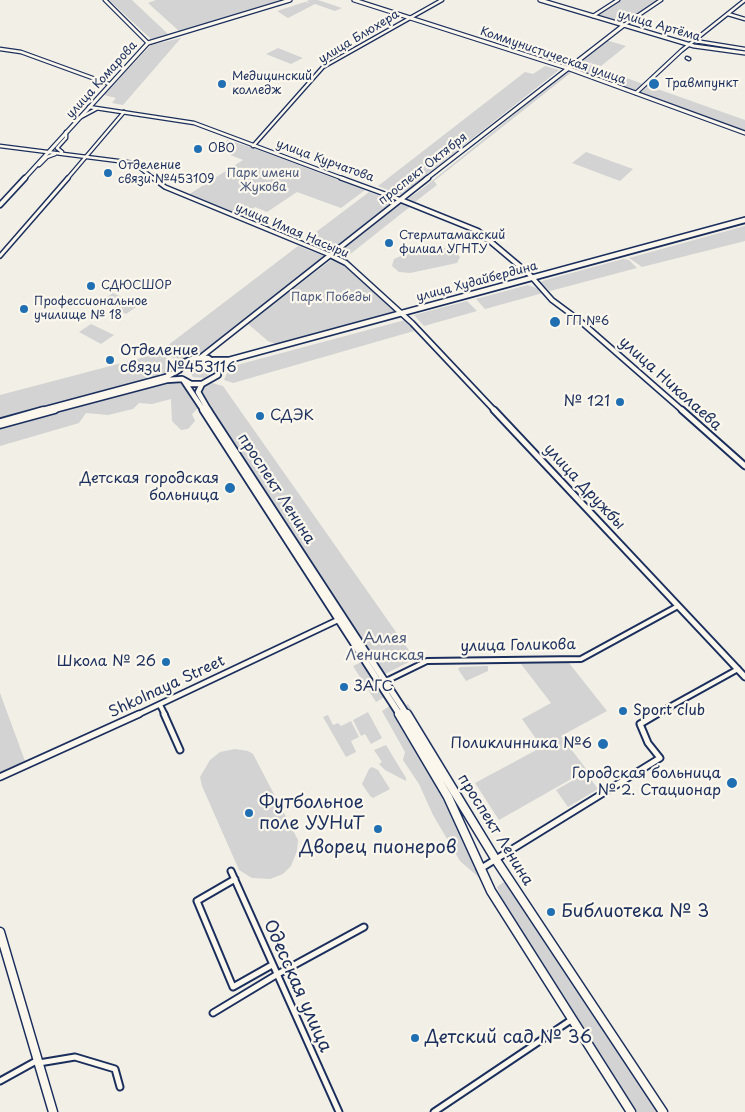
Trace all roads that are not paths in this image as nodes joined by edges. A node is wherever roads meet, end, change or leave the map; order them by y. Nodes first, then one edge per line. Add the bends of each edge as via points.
1 (105, 0) edge
2 (290, 0) edge
3 (354, 0) edge
4 (442, 0) edge
5 (540, 0) edge
6 (618, 0) edge
7 (661, 0) edge
8 (745, 0) edge
9 (728, 14) junction
10 (593, 16) junction
11 (410, 18) junction
12 (745, 19) edge
13 (624, 25) junction
14 (695, 41) junction
15 (148, 43) junction
16 (690, 45) junction
17 (0, 49) edge
18 (745, 49) edge
19 (745, 53) edge
20 (676, 56) junction
21 (681, 57) dead end
22 (567, 68) junction
23 (109, 84) junction
24 (636, 93) junction
25 (88, 107) junction
26 (104, 109) junction
27 (124, 112) junction
28 (78, 119) junction
29 (66, 132) junction
30 (745, 133) edge
31 (0, 146) edge
32 (253, 146) junction
33 (48, 152) junction
34 (85, 156) junction
35 (34, 168) junction
36 (400, 200) junction
37 (0, 206) edge
38 (745, 222) edge
39 (330, 255) junction
40 (0, 256) edge
41 (534, 279) junction
42 (402, 314) junction
43 (216, 346) junction
44 (201, 357) junction
45 (213, 360) junction
46 (179, 370) junction
47 (219, 370) junction
48 (161, 380) junction
49 (183, 380) junction
50 (202, 384) junction
51 (0, 424) edge
52 (745, 466) edge
53 (678, 606) junction
54 (341, 619) junction
55 (738, 669) junction
56 (745, 677) edge
57 (383, 683) junction
58 (160, 705) junction
59 (180, 750) dead end
60 (0, 777) edge
61 (496, 860) junction
62 (480, 870) junction
63 (231, 871) dead end
64 (235, 879) junction
65 (364, 927) dead end
66 (0, 932) edge
67 (272, 965) junction
68 (276, 975) junction
69 (213, 1013) dead end
70 (572, 1020) junction
71 (38, 1062) junction
72 (0, 1081) edge
73 (120, 1087) dead end
74 (53, 1112) edge
75 (339, 1112) edge
76 (434, 1112) edge
77 (631, 1112) edge
78 (663, 1112) edge

1 - 15 street, улица Комарова
2 - 15 main road
3 - 11 main road, Коммунистическая улица
4 - 11 street, улица Блюхера
5 - 10 main road, улица Артёма
6 - 10 street
7 - 13 street, проспект Октября
8 - 9 street
9 - 12 street
9 - 14 street
10 - 13 main road, улица Артёма
11 - 22 main road, Коммунистическая улица
11 - 32 street, улица Блюхера via 323,67
13 - 16 main road, улица Артёма
13 - 22 main road, проспект Октября
14 - 16 street
14 - 18 street
15 - 23 main road, улица Комарова
16 - 19 main road, улица Артёма
16 - 20 street
17 - 23 street via 21,52
20 - 21 street
20 - 24 street
22 - 24 main road, Коммунистическая улица
22 - 36 main road, проспект Октября
23 - 25 main road, улица Комарова
24 - 30 main road, Коммунистическая улица
25 - 26 street, улица Курчатова
25 - 28 main road, улица Комарова
26 - 27 street, улица Курчатова
26 - 28 street via 91,111
27 - 32 street, улица Курчатова via 187,121
27 - 34 street
28 - 29 main road, улица Комарова
29 - 33 main road, улица Комарова
29 - 34 street via 58,150
31 - 33 street, улица Имая Насыри
32 - 36 street, улица Курчатова
33 - 34 street, улица Имая Насыри
33 - 35 main road, улица Комарова
34 - 35 street via 52,155
34 - 39 street, улица Имая Насыри via 134,163 156,182 170,189
34 - 40 street
35 - 37 main road, улица Комарова
36 - 39 main road, проспект Октября
36 - 41 main road, улица Курчатова via 474,228
38 - 41 main road, улица Худайбердина
39 - 42 main road, улица Имая Насыри via 346,263
39 - 43 main road, проспект Октября
41 - 42 main road, улица Худайбердина
41 - 52 main road, улица Николаева via 552,300
42 - 45 main road, улица Худайбердина via 229,360
42 - 47 main road, улица Худайбердина via 231,363
42 - 53 main road, улица Дружбы
43 - 44 main road, проспект Октября
43 - 45 main road
44 - 45 main road
44 - 46 main road via 184,362
45 - 47 main road
46 - 48 main road
46 - 49 main road
47 - 50 main road via 213,379
48 - 49 main road
48 - 51 main road
49 - 50 main road
49 - 54 main road, проспект Ленина
50 - 54 main road, проспект Ленина via 199,396
53 - 55 main road, улица Дружбы
53 - 57 street, улица Голикова via 581,659 427,661
54 - 57 main road, проспект Ленина
54 - 58 street, Shkolnaya Street
55 - 56 main road, улица Дружбы
55 - 61 street via 640,724 648,743 660,758
57 - 61 main road, проспект Ленина
57 - 62 main road, проспект Ленина via 440,781
58 - 59 street
58 - 60 street, Shkolnaya Street
61 - 62 street
61 - 78 main road, проспект Ленина
62 - 70 main road, проспект Ленина
63 - 64 street, Одесская улица
64 - 67 street, Одесская улица
64 - 67 street via 197,901 233,987
65 - 68 street
66 - 71 main road
67 - 68 street, Одесская улица
68 - 69 street
68 - 75 street, Одесская улица
70 - 76 street
70 - 77 main road, проспект Ленина
71 - 72 street
71 - 73 street via 75,1057 114,1069
71 - 74 main road

